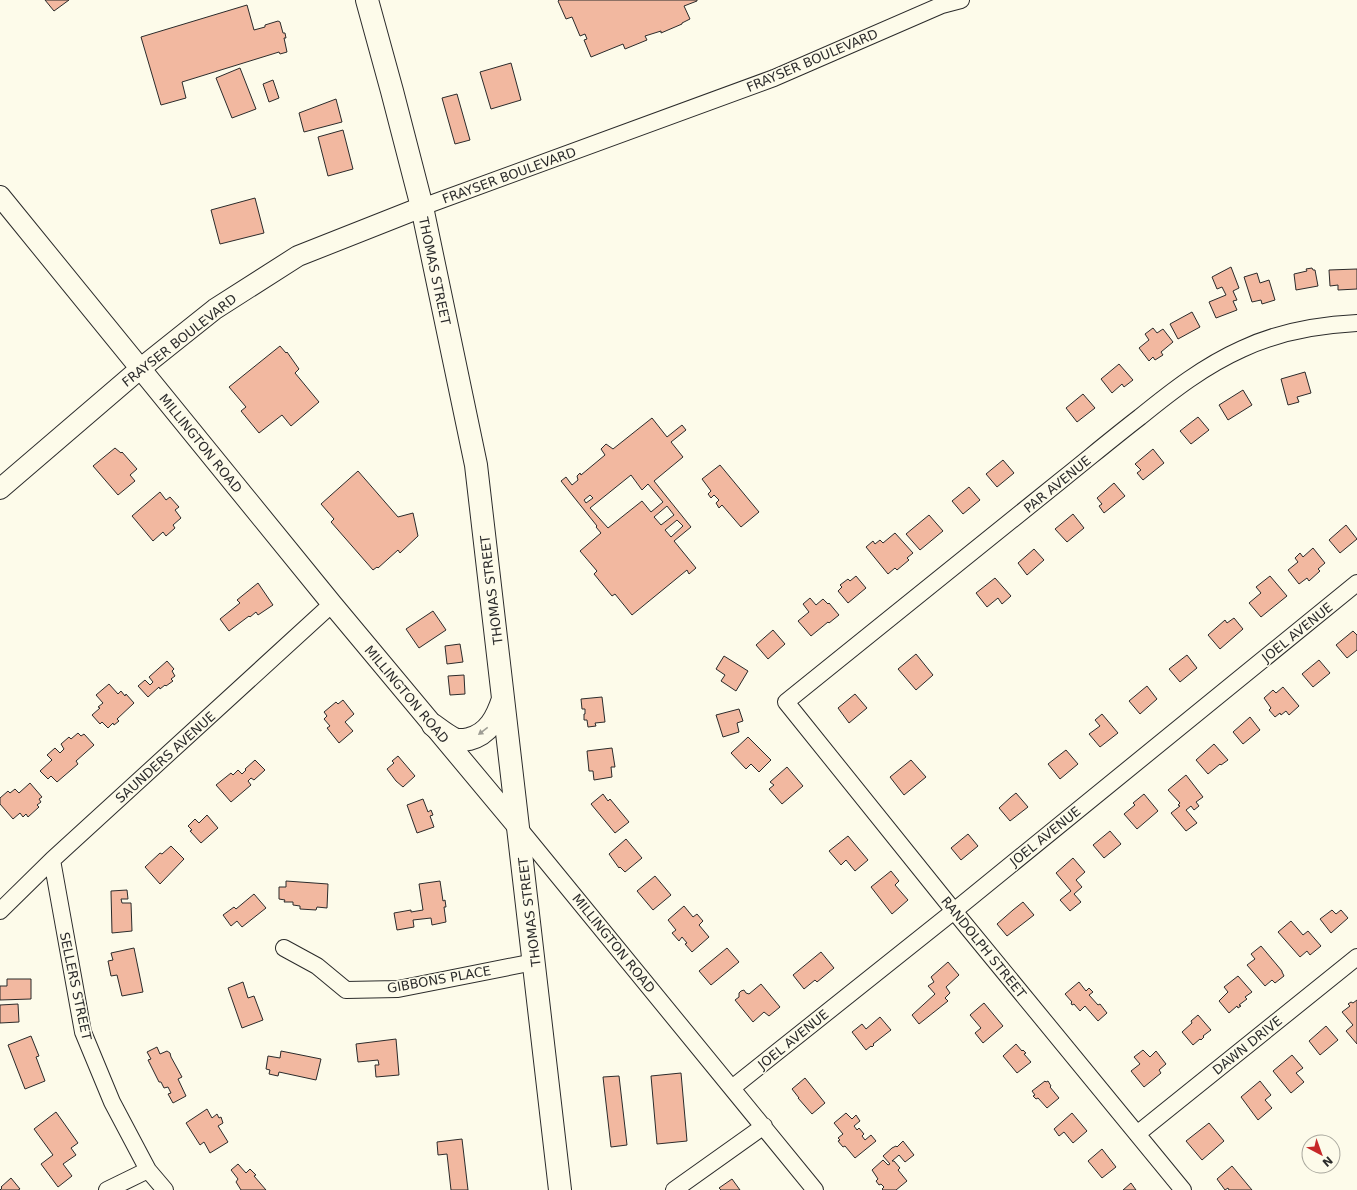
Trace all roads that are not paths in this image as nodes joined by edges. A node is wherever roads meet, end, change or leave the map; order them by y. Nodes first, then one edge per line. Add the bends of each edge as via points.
1 (367, 0) edge
2 (961, 0) edge
3 (941, 2) edge
4 (0, 196) edge
5 (422, 207) junction
6 (1357, 323) edge
7 (141, 368) junction
8 (0, 490) edge
9 (1357, 583) edge
10 (332, 604) junction
11 (503, 699) junction
12 (786, 702) joint
13 (433, 725) junction
14 (518, 827) junction
15 (52, 860) junction
16 (0, 911) edge
17 (954, 911) junction
18 (284, 948) dead end
19 (1357, 957) edge
20 (534, 962) junction
21 (732, 1088) junction
22 (764, 1126) junction
23 (1137, 1134) junction
24 (148, 1170) junction
25 (107, 1190) edge
26 (165, 1190) edge
27 (560, 1190) edge
28 (674, 1190) edge
29 (815, 1190) edge
30 (1183, 1190) edge

1 - 5 highway, THOMAS STREET
2 - 3 street, FRAYSER BOULEVARD
3 - 5 street, FRAYSER BOULEVARD via 774,78
4 - 7 main road, MILLINGTON ROAD
5 - 7 main road, FRAYSER BOULEVARD via 298,256 215,309
5 - 11 highway, THOMAS STREET via 476,465
6 - 12 street, PAR AVENUE via 1317,327 1277,336 1241,349 1197,374 1103,446
7 - 8 main road, FRAYSER BOULEVARD
7 - 10 main road, MILLINGTON ROAD
9 - 17 street, JOEL AVENUE
10 - 13 main road, MILLINGTON ROAD
10 - 15 street, SAUNDERS AVENUE
11 -> 13 highway via 492,723 484,733 472,738 454,739
11 - 14 highway, THOMAS STREET
12 - 17 street, RANDOLPH STREET
13 - 14 main road, MILLINGTON ROAD
14 - 20 highway, THOMAS STREET
14 - 21 street, MILLINGTON ROAD
15 - 16 street, SAUNDERS AVENUE
15 - 24 street, SELLERS STREET via 83,1032 112,1102
17 - 21 street, JOEL AVENUE
17 - 23 street, RANDOLPH STREET
18 - 20 street, GIBBONS PLACE via 317,966 346,990 398,989
19 - 23 street, DAWN DRIVE
20 - 27 highway, THOMAS STREET
21 - 22 street, MILLINGTON ROAD
22 - 28 street
22 - 29 street, MILLINGTON ROAD
23 - 30 street, RANDOLPH STREET
24 - 25 street
24 - 26 street, SELLERS STREET

